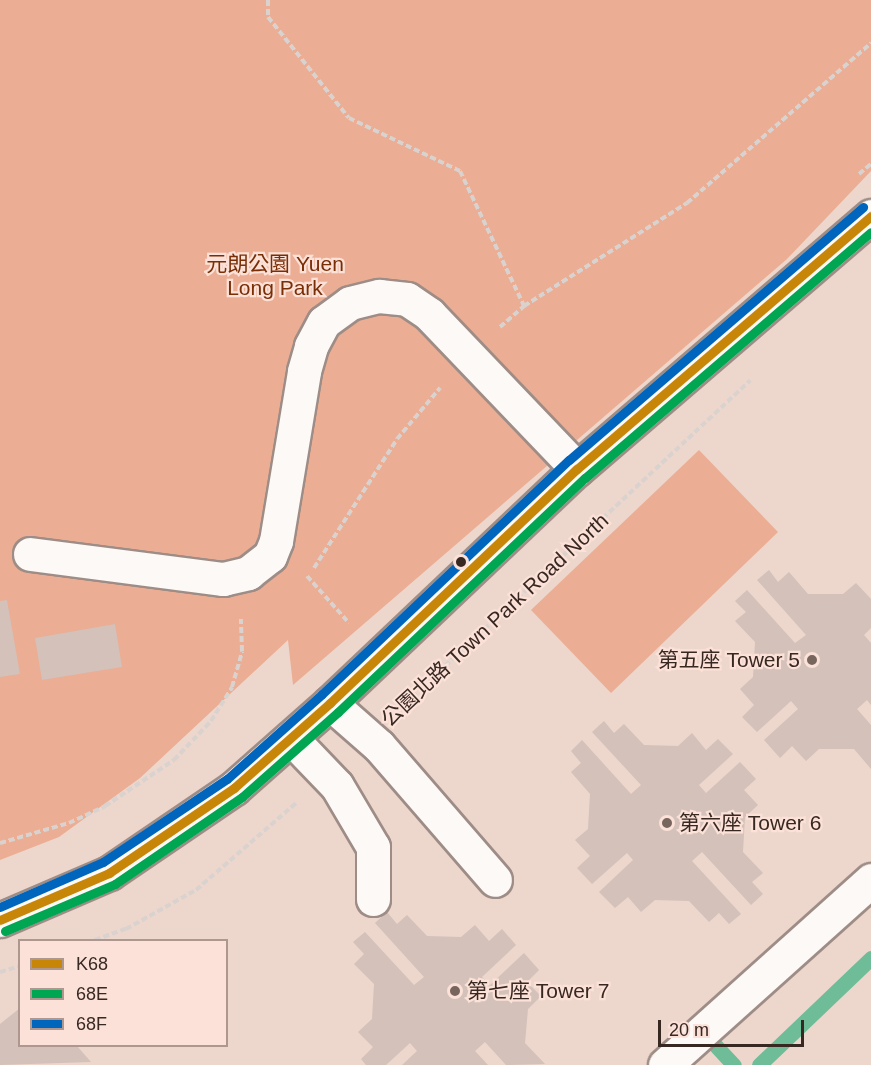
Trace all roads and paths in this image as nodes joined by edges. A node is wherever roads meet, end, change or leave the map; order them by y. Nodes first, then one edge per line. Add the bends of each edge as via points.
1 (267, 0) edge
2 (871, 43) edge
3 (871, 216) edge
4 (524, 306) junction
5 (468, 353) junction
6 (758, 372) dead end
7 (577, 470) junction
8 (30, 554) dead end
9 (236, 578) junction
10 (347, 624) dead end
11 (330, 703) junction
12 (369, 737) junction
13 (291, 738) junction
14 (326, 775) junction
15 (0, 843) edge
16 (495, 880) dead end
17 (871, 880) edge
18 (373, 899) dead end
19 (0, 920) edge
20 (99, 939) edge
21 (18, 967) edge
22 (0, 972) edge
23 (665, 1065) edge

1 - 4 path via 268,17 349,118 460,171
2 - 4 path via 687,203
3 - 7 street
4 - 5 path
5 - 7 street
5 - 9 street via 429,314 407,299 379,296 350,303 324,322 304,371 276,541 270,556
5 - 10 path via 397,439 309,576
6 - 12 path, 公園北路 Town Park Road North
7 - 11 street
8 - 9 street
9 - 15 path via 243,632 239,669 222,705 194,742 155,777 105,806 69,823
11 - 12 street
11 - 13 street
12 - 16 street
13 - 14 street
13 - 19 street via 234,788 109,873
14 - 18 street via 373,847
14 - 20 path via 256,841 196,890 126,929
17 - 23 street
21 - 22 path

